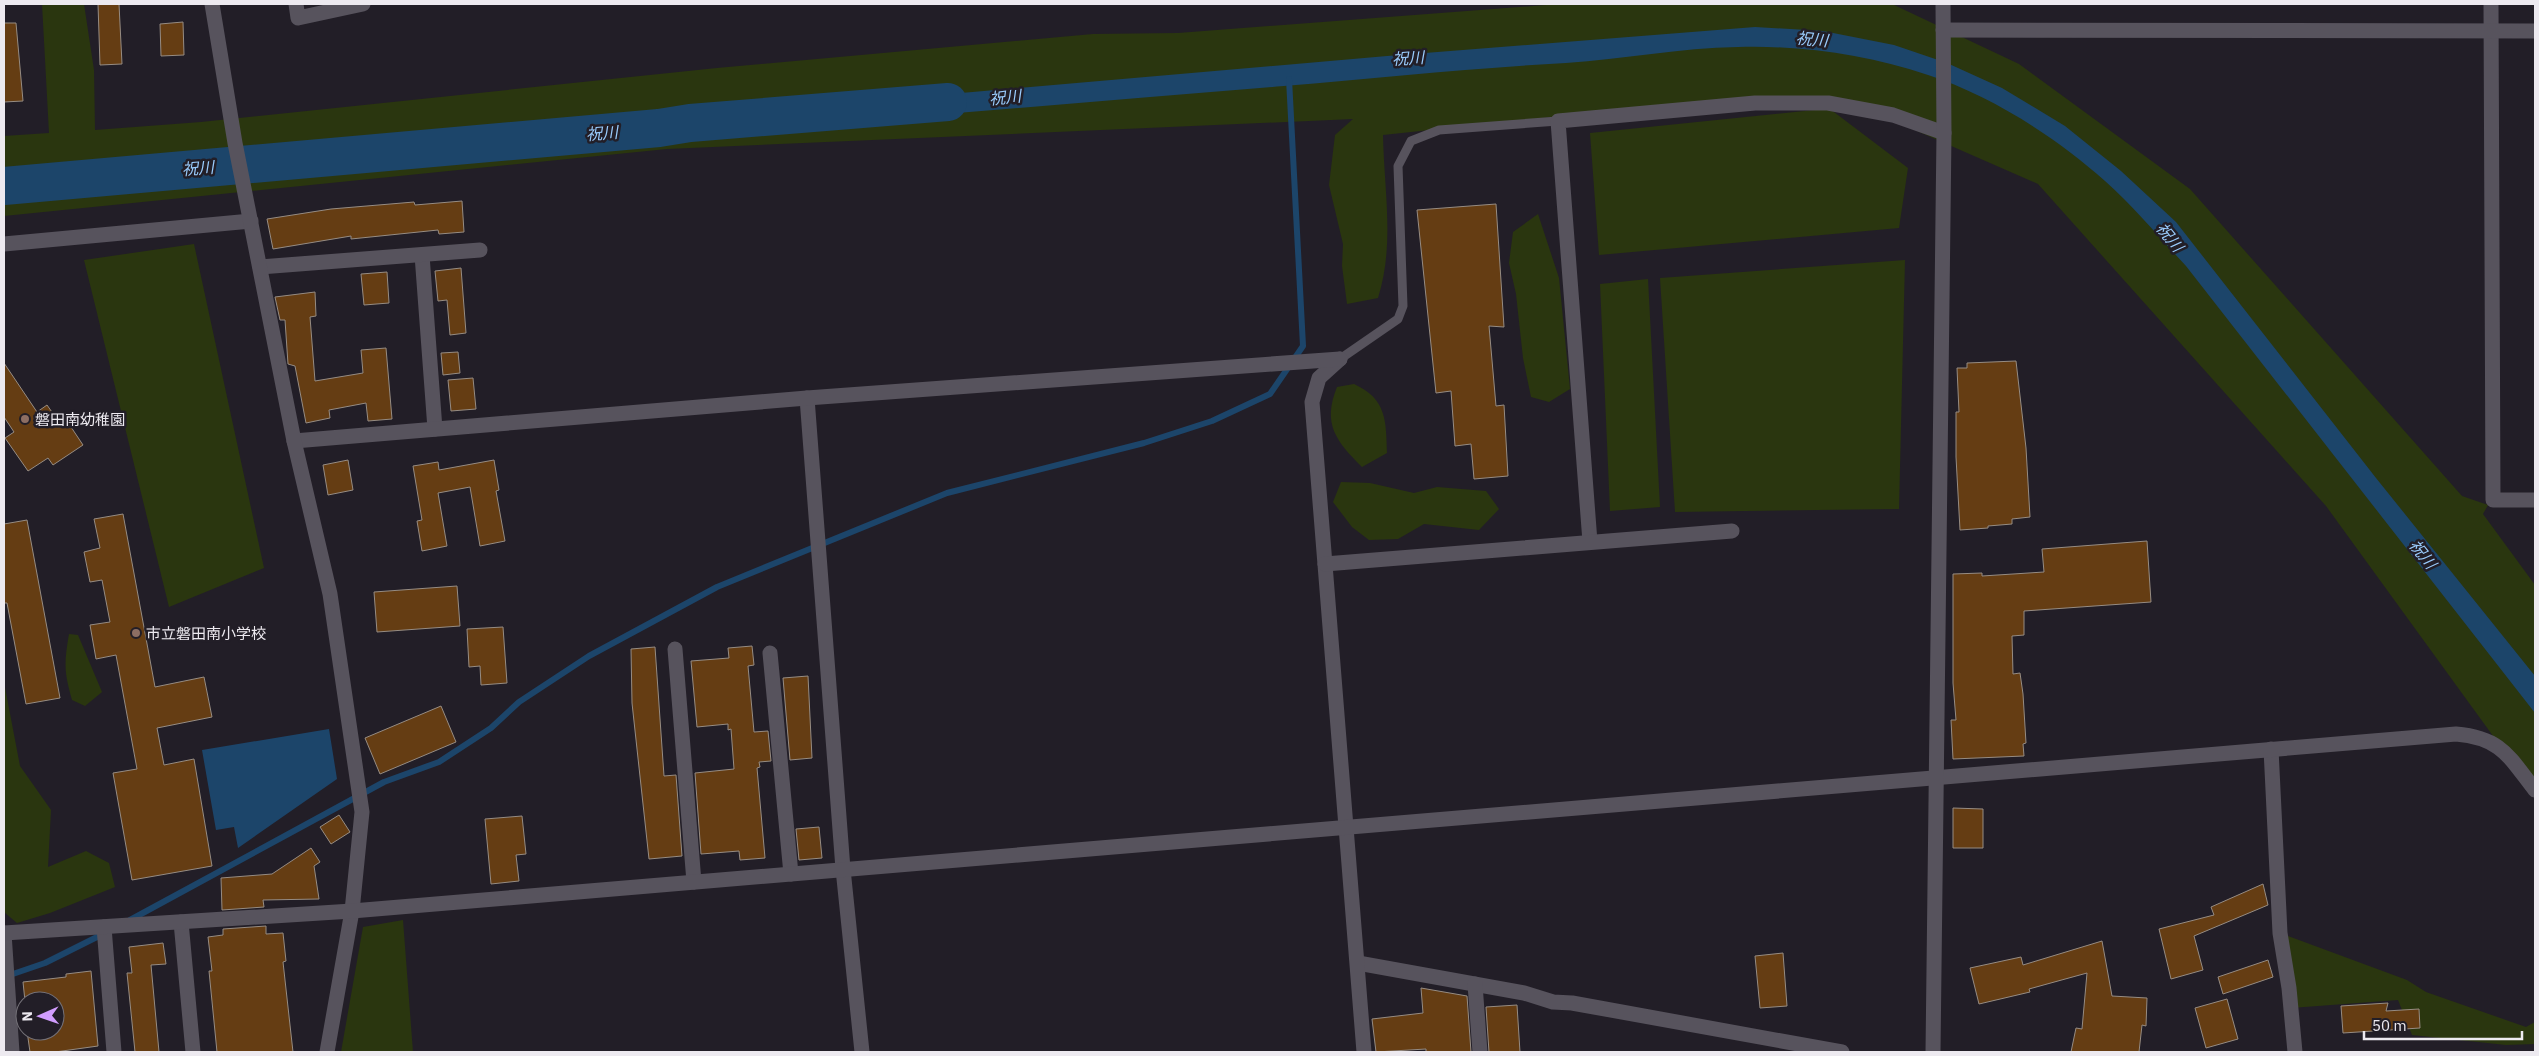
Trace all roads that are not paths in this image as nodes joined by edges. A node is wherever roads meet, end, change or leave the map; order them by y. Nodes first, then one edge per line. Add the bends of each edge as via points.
1 (212, 4) edge
2 (296, 4) edge
3 (363, 4) edge
4 (1943, 4) edge
5 (2491, 4) edge
6 (1944, 30) junction
7 (2491, 31) junction
8 (2535, 31) edge
9 (1558, 121) junction
10 (1944, 133) junction
11 (251, 221) junction
12 (4, 244) edge
13 (480, 250) dead end
14 (422, 255) junction
15 (260, 267) junction
16 (1340, 359) junction
17 (807, 398) junction
18 (435, 429) junction
19 (294, 441) junction
20 (2535, 500) edge
21 (1732, 531) dead end
22 (1590, 542) junction
23 (1325, 564) junction
24 (675, 649) dead end
25 (770, 653) dead end
26 (2271, 749) junction
27 (1937, 778) junction
28 (2535, 790) edge
29 (1346, 827) junction
30 (843, 870) junction
31 (791, 874) junction
32 (694, 882) junction
33 (352, 911) junction
34 (181, 922) junction
35 (104, 927) junction
36 (4, 933) edge
37 (1358, 963) junction
38 (5, 968) edge
39 (1475, 984) junction
40 (12, 1052) edge
41 (114, 1052) edge
42 (193, 1052) edge
43 (327, 1052) edge
44 (862, 1052) edge
45 (1364, 1052) edge
46 (1480, 1052) edge
47 (1842, 1052) edge
48 (1933, 1052) edge
49 (2295, 1052) edge

1 - 11 street
2 - 3 street via 298,18
4 - 6 street
5 - 7 street
6 - 7 street
6 - 10 street
7 - 8 street
7 - 20 street via 2493,500
9 - 10 street via 1755,103 1828,103 1893,115
9 - 16 lane via 1439,130 1411,141 1398,166 1403,306 1398,319
9 - 22 street
10 - 27 street
11 - 12 street
11 - 15 street
13 - 14 street
14 - 15 street
14 - 18 street
15 - 19 street
16 - 17 street
16 - 23 street via 1319,378 1312,402
17 - 18 street
17 - 30 street
18 - 19 street
19 - 33 street via 330,594 362,812
21 - 22 street
22 - 23 street
23 - 29 street
24 - 32 street
25 - 31 street
26 - 27 street
26 - 28 street via 2456,734 2474,736 2501,747
26 - 49 street via 2280,933 2290,988
27 - 29 street
27 - 48 street
29 - 30 street
29 - 37 street
30 - 31 street
30 - 44 street
31 - 32 street
32 - 33 street
33 - 34 street
33 - 43 street
34 - 35 street
34 - 42 street
35 - 36 street
35 - 41 street
36 - 38 street
37 - 39 street
37 - 45 street
38 - 40 street
39 - 46 street
39 - 47 street via 1553,1002

